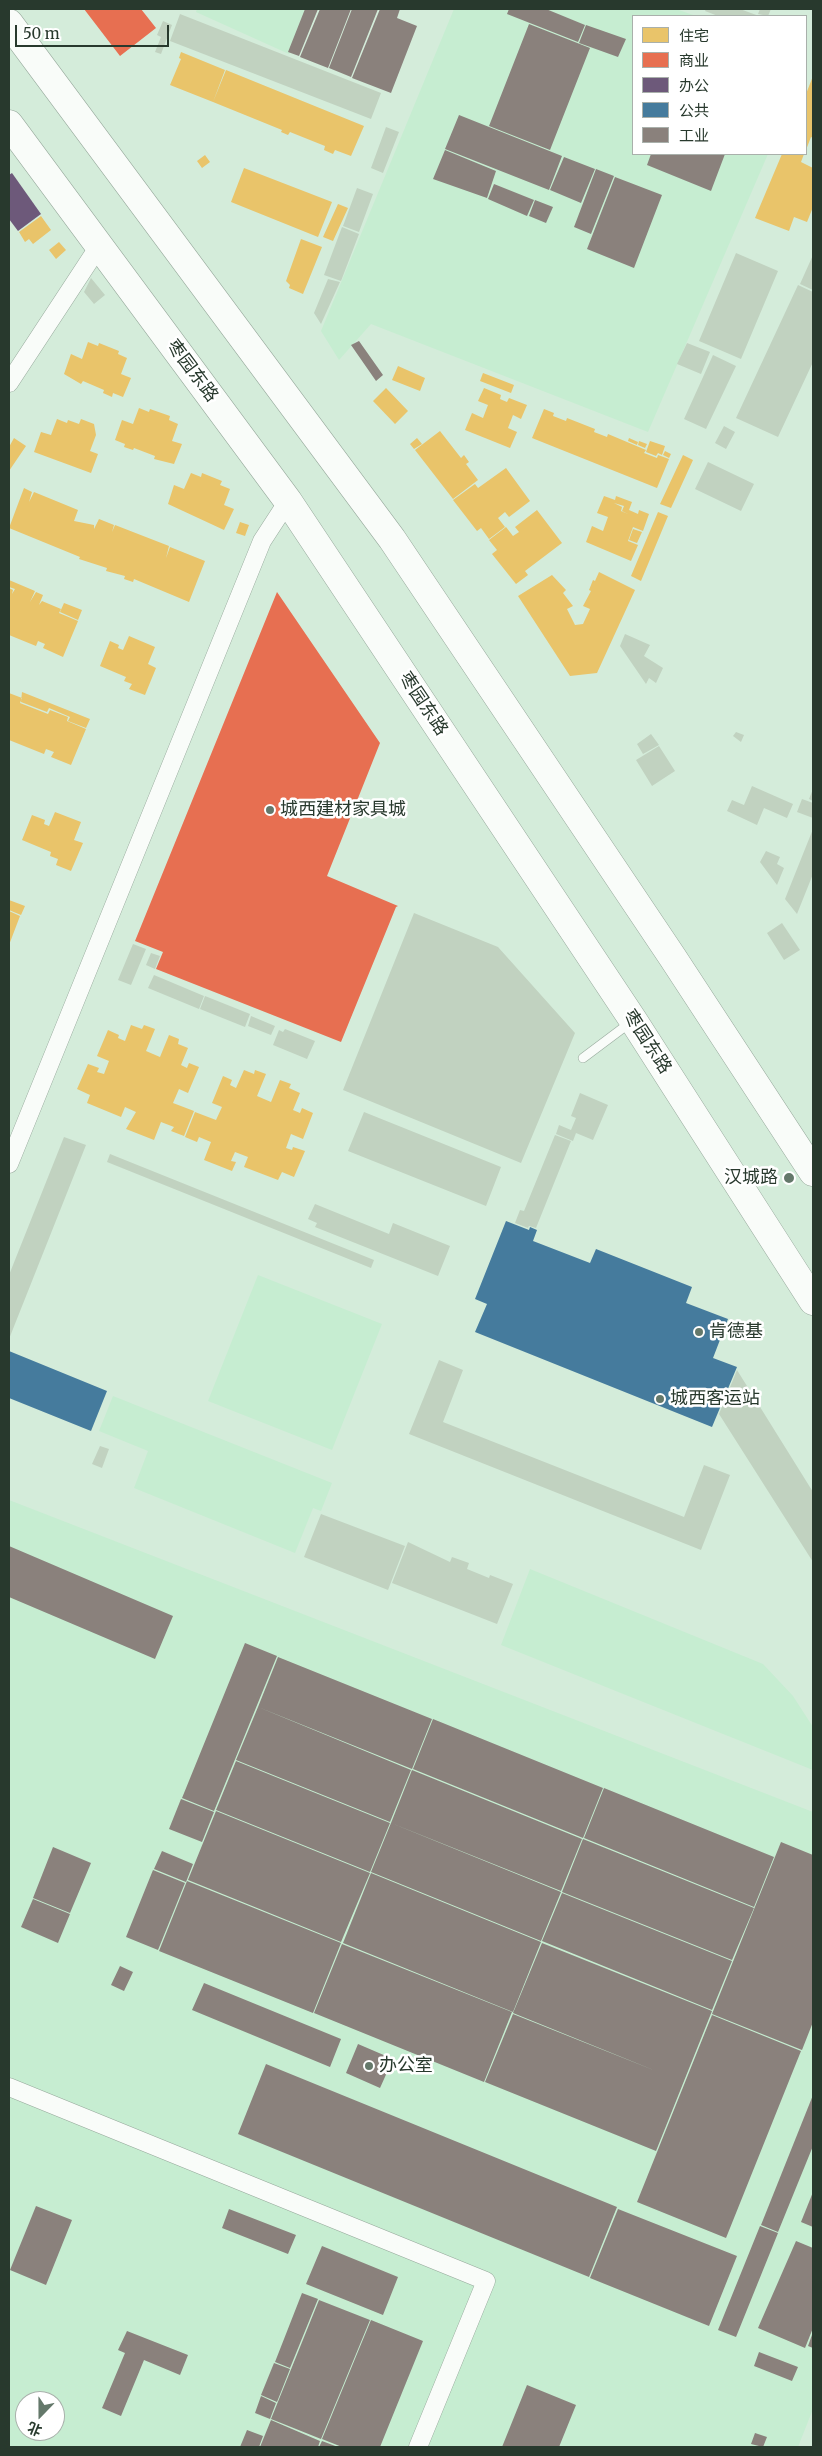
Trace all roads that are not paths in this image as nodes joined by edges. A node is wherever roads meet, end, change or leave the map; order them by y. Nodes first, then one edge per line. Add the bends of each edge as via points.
1 (9, 23) edge
2 (9, 124) edge
3 (99, 246) junction
4 (9, 383) edge
5 (288, 501) junction
6 (634, 1020) junction
7 (583, 1058) dead end
8 (9, 1164) edge
9 (813, 1172) edge
10 (813, 1301) edge
11 (9, 2087) edge
12 (418, 2447) edge

1 - 9 main road via 392,539
2 - 3 main road, 枣园东路
3 - 4 street
3 - 5 main road, 枣园东路
5 - 6 main road, 枣园东路
5 - 8 street via 262,541
6 - 7 lane
6 - 10 main road, 枣园东路
11 - 12 street via 486,2281

